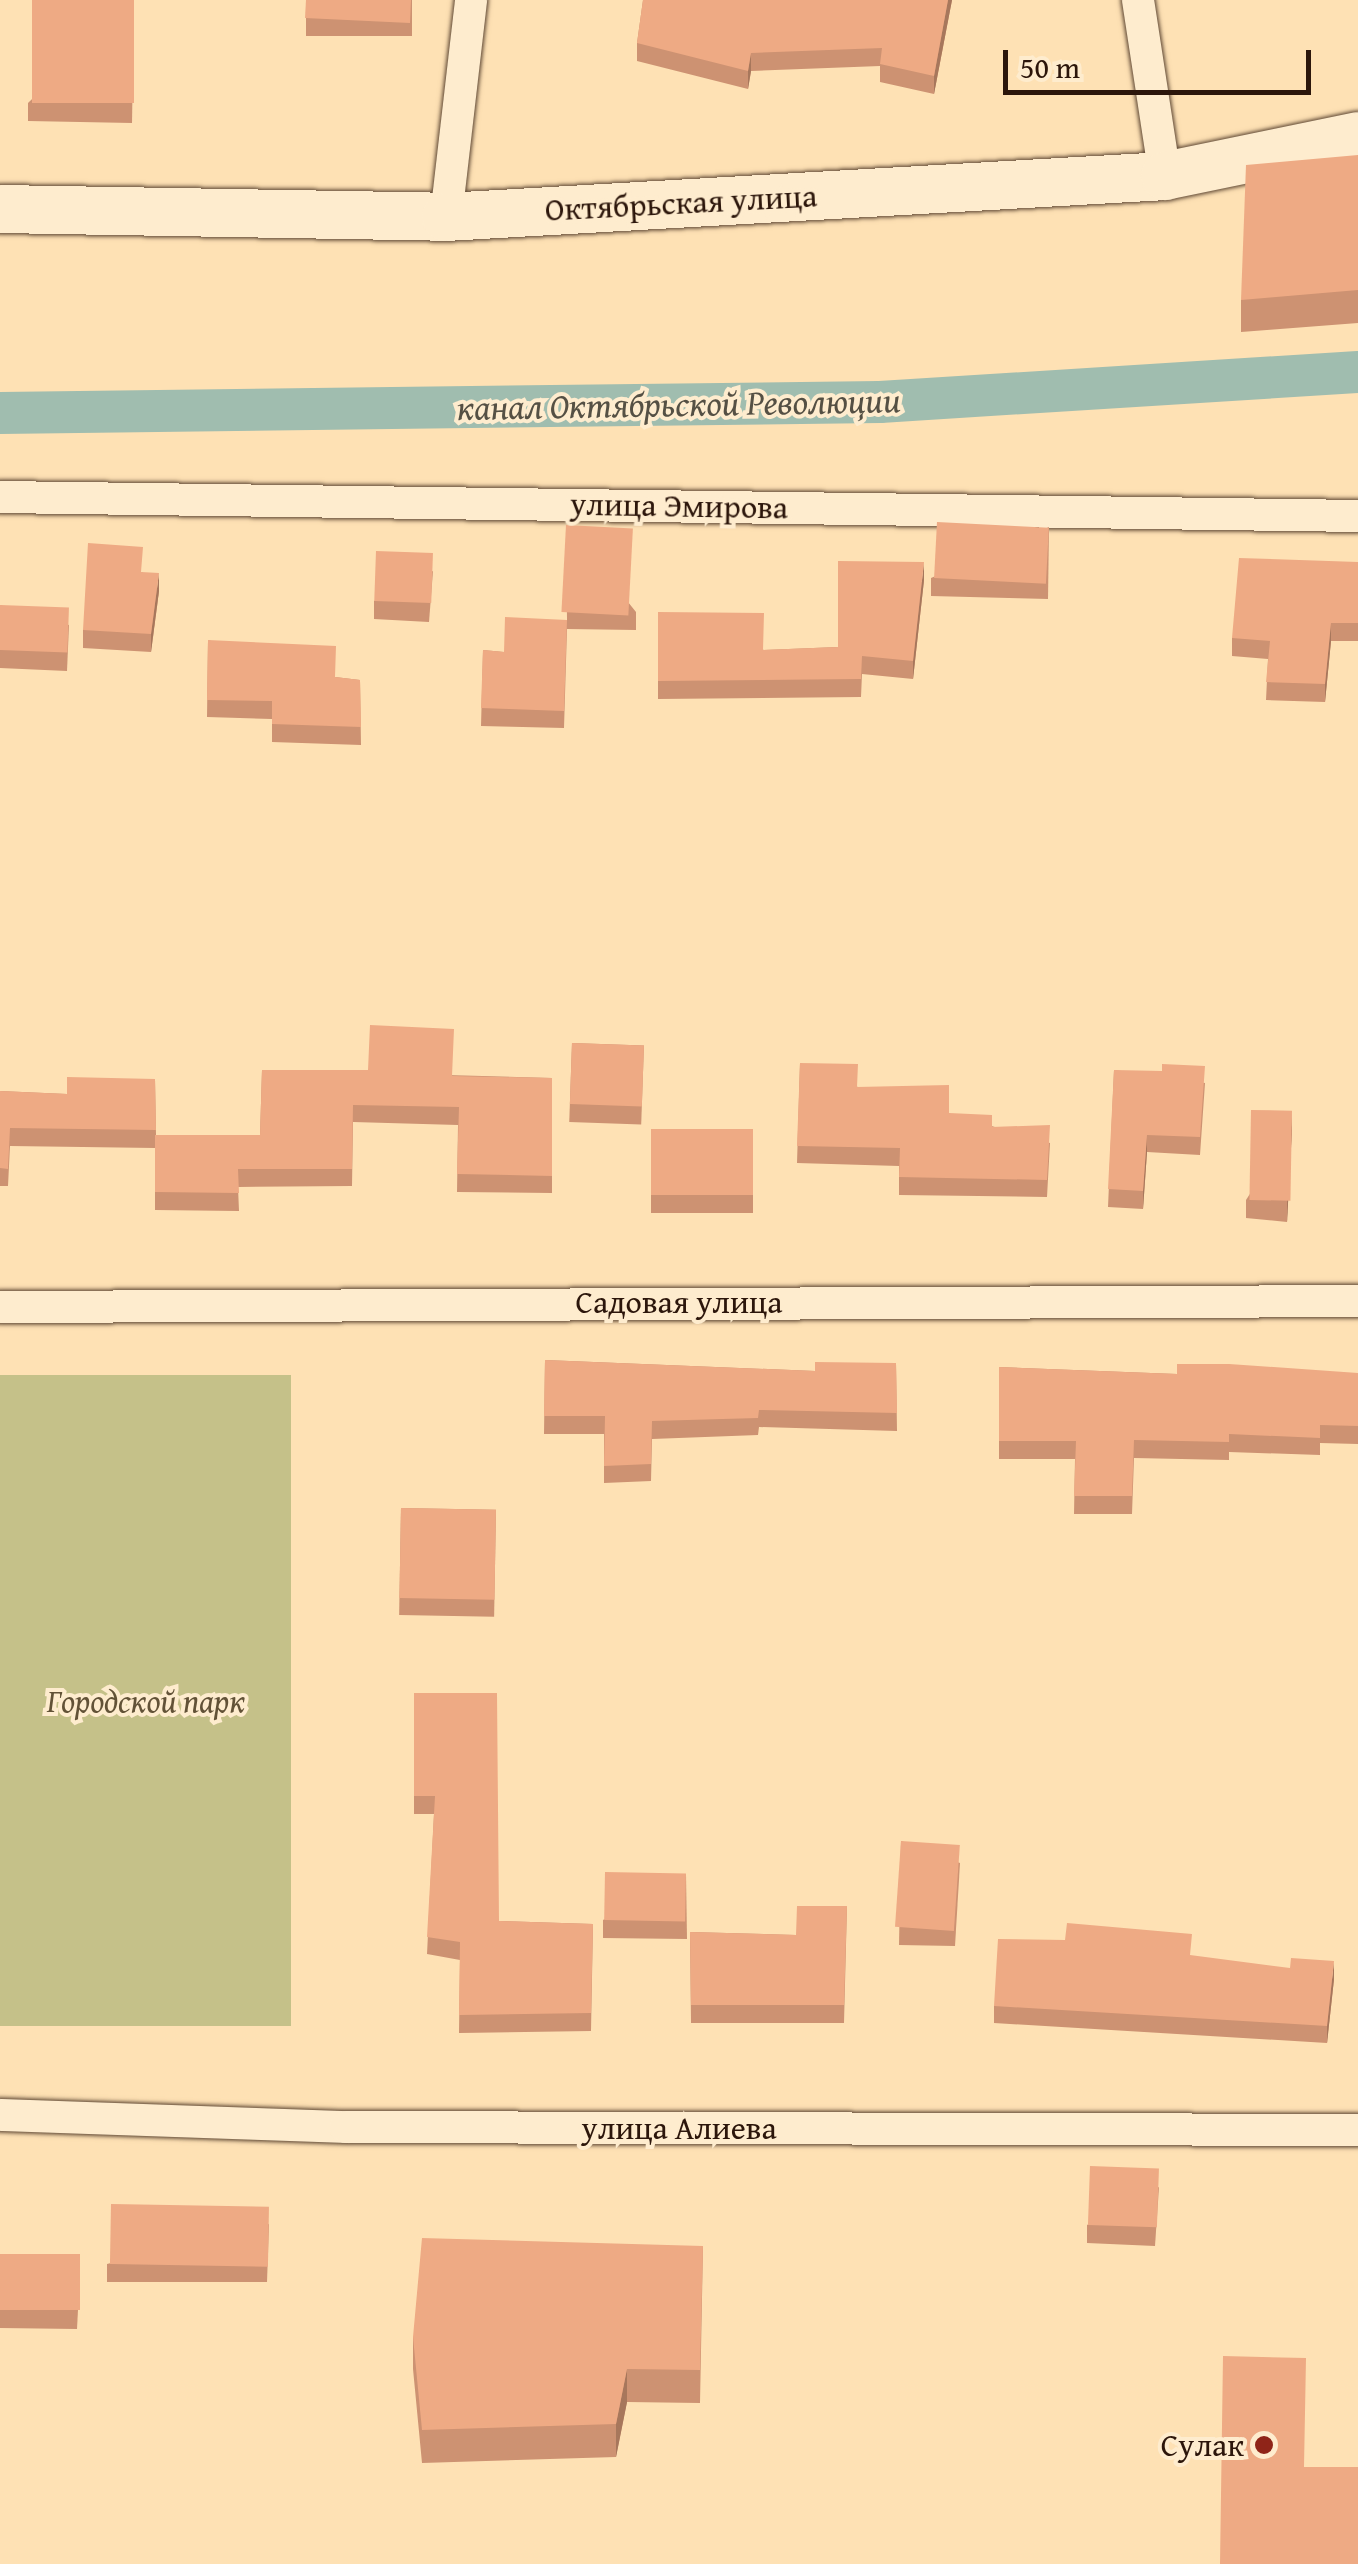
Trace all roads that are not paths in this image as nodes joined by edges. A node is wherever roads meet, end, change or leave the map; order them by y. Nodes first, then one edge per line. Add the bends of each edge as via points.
1 (471, 0) edge
2 (1138, 0) edge
3 (1358, 136) edge
4 (1165, 176) junction
5 (0, 209) edge
6 (446, 217) junction
7 (0, 497) edge
8 (1358, 516) edge
9 (1358, 1301) edge
10 (0, 1306) edge
11 (0, 2115) edge
12 (1358, 2130) edge

1 - 6 street
2 - 4 street
3 - 4 street, Октябрьская улица
4 - 6 street, Октябрьская улица
5 - 6 street, Октябрьская улица
7 - 8 street, улица Эмирова
9 - 10 street, Садовая улица
11 - 12 street, улица Алиева via 346,2127

